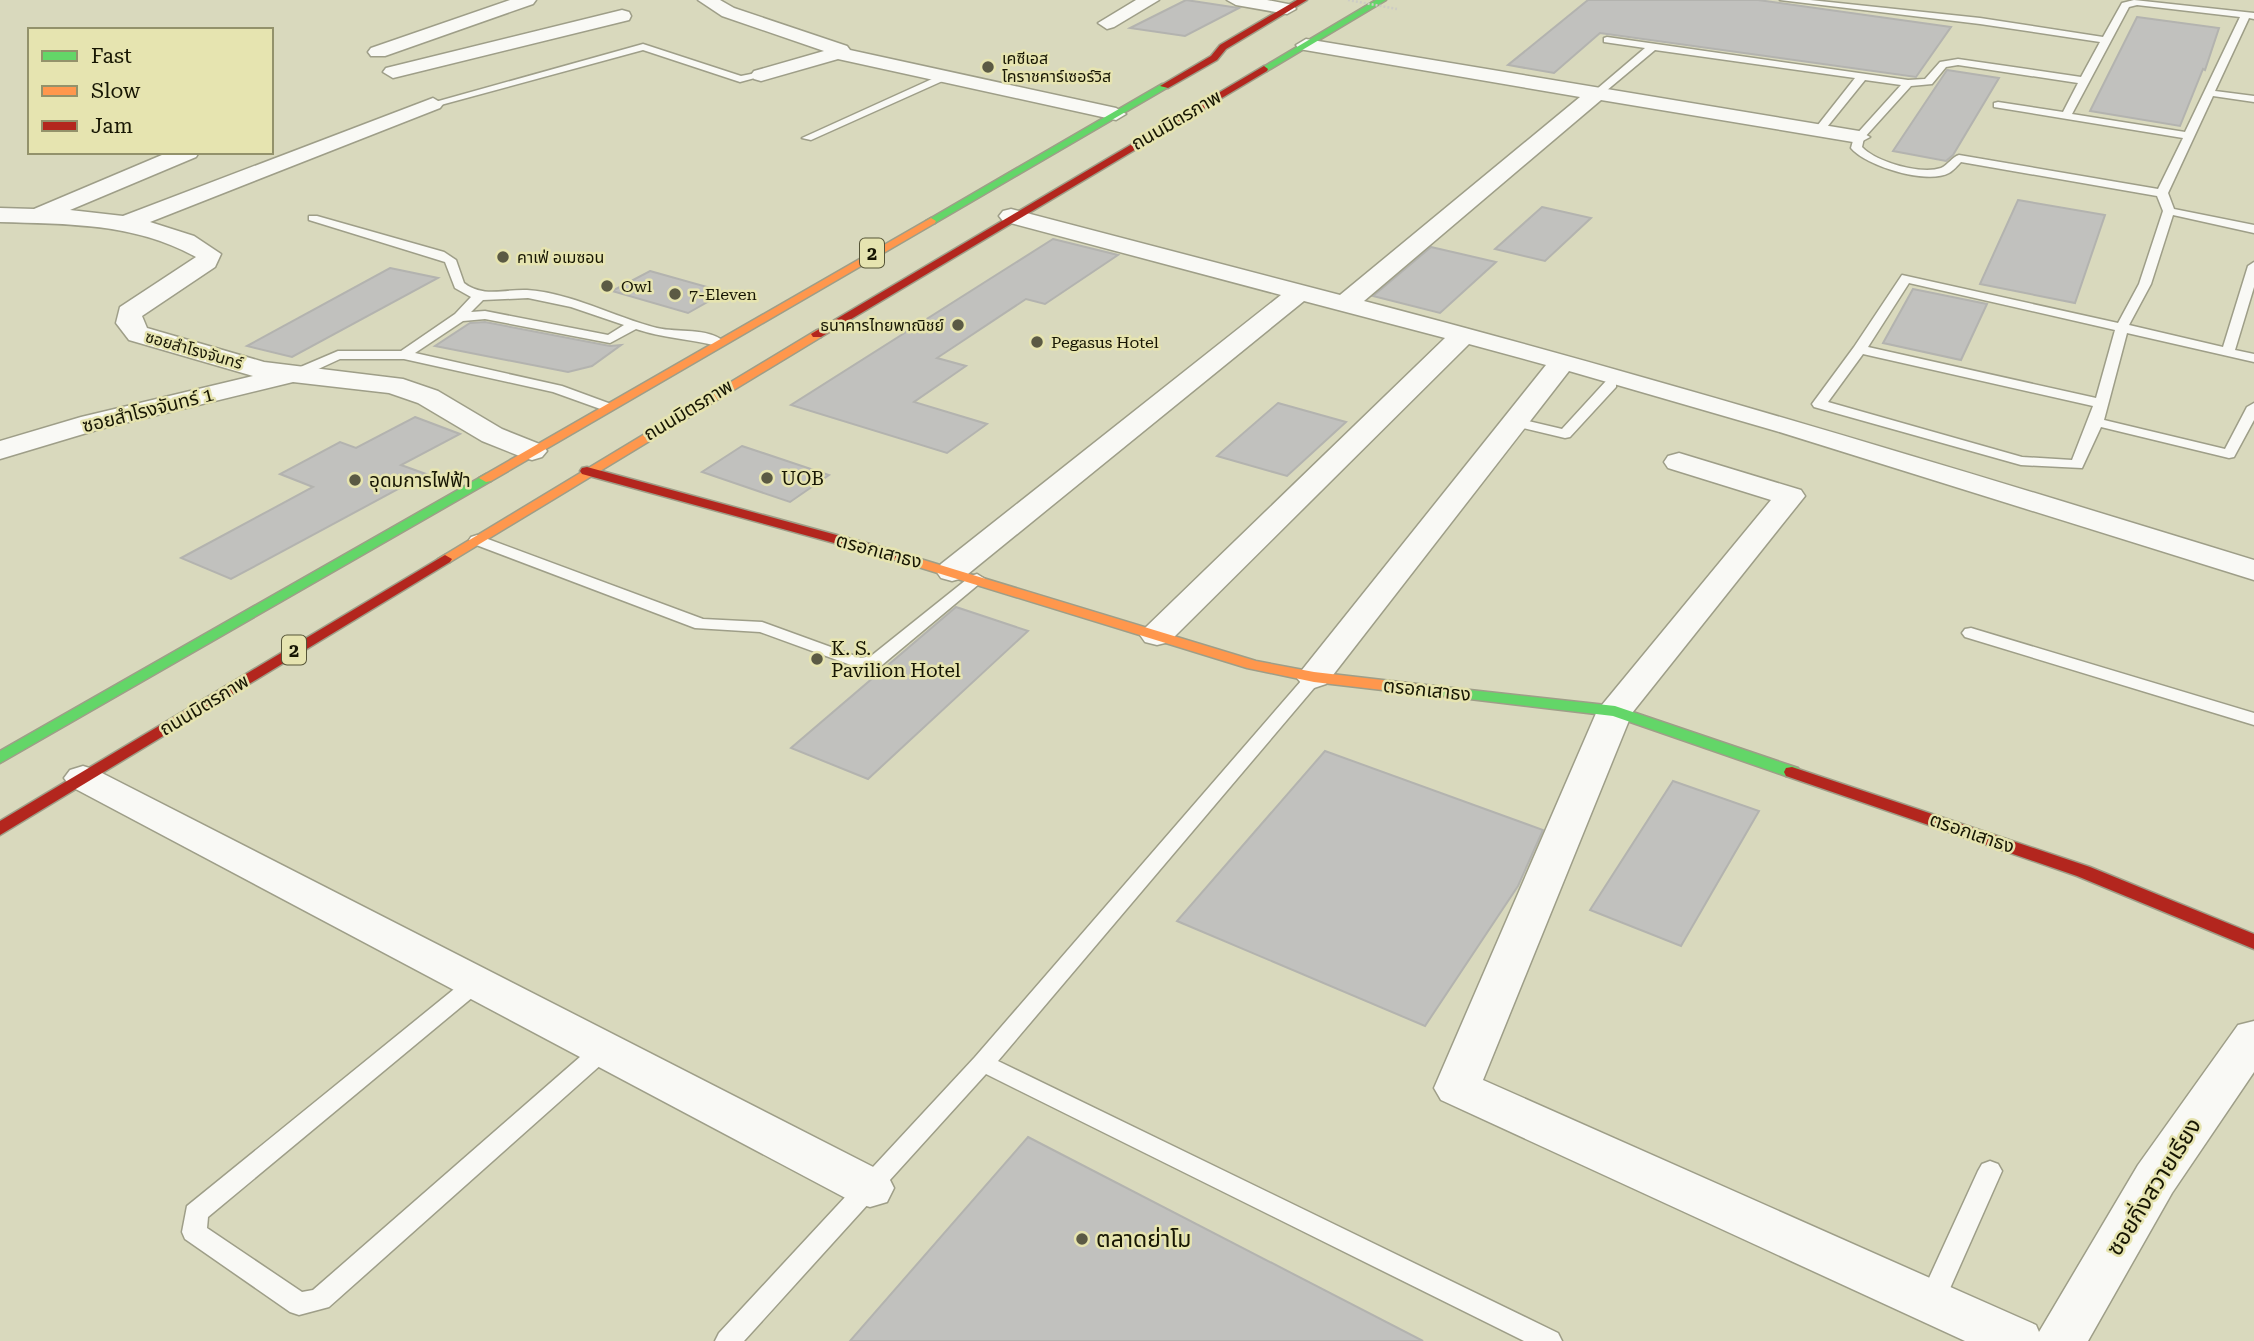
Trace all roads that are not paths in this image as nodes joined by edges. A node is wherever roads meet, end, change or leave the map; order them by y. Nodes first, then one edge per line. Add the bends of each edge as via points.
1 (527, 0) edge
2 (707, 0) edge
3 (1150, 0) edge
4 (1236, 0) edge
5 (1303, 0) edge
6 (1382, 0) edge
7 (1785, 0) edge
8 (1287, 9) junction
9 (449, 13) dead end
10 (2250, 15) edge
11 (622, 16) dead end
12 (474, 18) junction
13 (1107, 23) dead end
14 (1607, 40) dead end
15 (2106, 40) junction
16 (1306, 45) junction
17 (1655, 45) junction
18 (378, 52) dead end
19 (837, 53) junction
20 (393, 72) dead end
21 (761, 75) joint
22 (943, 77) junction
23 (1861, 78) junction
24 (2085, 81) junction
25 (1908, 83) junction
26 (2211, 93) junction
27 (1595, 94) junction
28 (2254, 99) edge
29 (433, 104) joint
30 (1997, 105) dead end
31 (1116, 114) junction
32 (2066, 116) junction
33 (1819, 130) junction
34 (2190, 136) junction
35 (1859, 137) junction
36 (807, 138) dead end
37 (179, 155) edge
38 (239, 178) junction
39 (2162, 193) junction
40 (2169, 211) junction
41 (0, 215) edge
42 (39, 216) junction
43 (1011, 216) junction
44 (313, 218) dead end
45 (126, 223) junction
46 (2254, 229) edge
47 (2254, 266) edge
48 (1301, 292) junction
49 (479, 296) junction
50 (1346, 303) junction
51 (460, 317) junction
52 (635, 324) junction
53 (2122, 327) junction
54 (1464, 334) junction
55 (718, 342) junction
56 (1860, 349) junction
57 (2228, 352) junction
58 (404, 355) junction
59 (2254, 358) edge
60 (501, 360) dead end
61 (1563, 361) junction
62 (485, 372) junction
63 (296, 374) junction
64 (1611, 384) dead end
65 (2100, 403) junction
66 (606, 407) junction
67 (2254, 407) edge
68 (1515, 422) junction
69 (2096, 422) junction
70 (0, 450) edge
71 (550, 458) junction
72 (1679, 462) dead end
73 (587, 471) junction
74 (477, 540) junction
75 (2254, 570) edge
76 (964, 575) junction
77 (1971, 634) dead end
78 (1157, 635) junction
79 (1314, 677) junction
80 (1615, 711) junction
81 (2254, 719) edge
82 (0, 758) edge
83 (83, 778) junction
84 (0, 829) edge
85 (2254, 942) edge
86 (477, 982) junction
87 (2254, 1037) edge
88 (604, 1049) junction
89 (983, 1063) junction
90 (1990, 1171) dead end
91 (870, 1188) junction
92 (1931, 1302) junction
93 (728, 1341) edge
94 (1549, 1341) edge
95 (2018, 1341) edge
96 (2061, 1341) edge

1 - 12 street
2 - 19 street via 728,12 840,50
3 - 13 street
4 - 8 street
5 - 8 main road, ถนนมิตรภาพ / 2
6 - 16 main road, ถนนมิตรภาพ / 2
7 - 15 lane
8 - 31 main road, ถนนมิตรภาพ / 2 via 1223,47 1214,58
9 - 12 street
10 - 15 lane via 2137,2 2125,5
10 - 26 lane
11 - 20 street
12 - 18 street
14 - 17 lane
15 - 24 lane
16 - 27 street
16 - 43 main road, ถนนมิตรภาพ / 2
17 - 23 lane
17 - 27 lane
19 - 21 street
19 - 22 street
21 - 29 lane via 740,79 643,47
22 - 31 street
22 - 36 lane
23 - 25 lane
23 - 33 lane
24 - 25 lane via 1958,62 1943,64 1928,82
24 - 32 lane
25 - 35 lane
26 - 28 lane
26 - 34 lane
27 - 33 street
27 - 50 street
29 - 38 street
30 - 32 lane
31 - 55 main road, ถนนมิตรภาพ / 2
32 - 34 lane
33 - 35 street
34 - 39 lane
35 - 39 lane via 1856,148 1865,158 1928,172 1945,171 1959,158
37 - 38 street
37 - 42 street
38 - 45 street
39 - 40 lane
40 - 46 lane
40 - 53 lane via 2145,284
41 - 42 street, ซอยสำโรงจันทร์
42 - 45 street, ซอยสำโรงจันทร์
43 - 48 street
43 - 73 main road, ถนนมิตรภาพ / 2
44 - 49 lane via 440,255 450,260 462,290
45 - 63 street, ซอยสำโรงจันทร์ via 183,240 209,254 206,262 128,313 128,323 138,334 262,370
47 - 57 lane
48 - 50 street
48 - 76 street
49 - 51 lane
49 - 52 lane via 528,294
50 - 54 street
51 - 52 lane via 485,314 610,339
51 - 58 lane
52 - 55 lane
53 - 56 lane via 1906,278
53 - 57 lane
53 - 65 lane
54 - 61 street
54 - 78 street
55 - 66 main road, ถนนมิตรภาพ / 2
56 - 65 lane
56 - 69 lane via 1819,404 2021,461 2077,465
57 - 59 lane
58 - 62 lane
58 - 63 lane via 338,355
60 - 62 lane
61 - 68 street
61 - 75 street
62 - 66 lane via 557,389
63 - 70 street, ซอยสำโรงจันทร์ 1 via 91,423
63 - 71 street, ซอยสำโรงจันทร์ via 393,385 428,397 492,435
64 - 68 lane via 1565,434
65 - 69 lane
66 - 71 main road, ถนนมิตรภาพ / 2
67 - 69 lane via 2229,454
68 - 79 street
71 - 73 main road, ตรอกเสาธง
71 - 82 main road, ถนนมิตรภาพ / 2
72 - 80 street via 1790,496
73 - 74 main road, ถนนมิตรภาพ / 2
73 - 76 main road, ตรอกเสาธง
74 - 76 lane via 701,624 762,627 859,663 876,661
74 - 83 main road, ถนนมิตรภาพ / 2
76 - 78 main road, ตรอกเสาธง
77 - 81 lane
78 - 79 main road, ตรอกเสาธง via 1253,665
79 - 80 main road, ตรอกเสาธง
79 - 89 lane
80 - 85 main road, ตรอกเสาธง via 2077,869 2193,913
80 - 92 street via 1457,1088
83 - 84 main road, ถนนมิตรภาพ / 2
83 - 86 street
86 - 88 street
86 - 88 lane via 196,1213 194,1232 299,1304 320,1299
87 - 96 street, ซอยกิ่งสวายเรียง via 2155,1179
88 - 91 street
89 - 91 lane
89 - 94 lane
90 - 92 lane
91 - 93 lane
92 - 95 street

